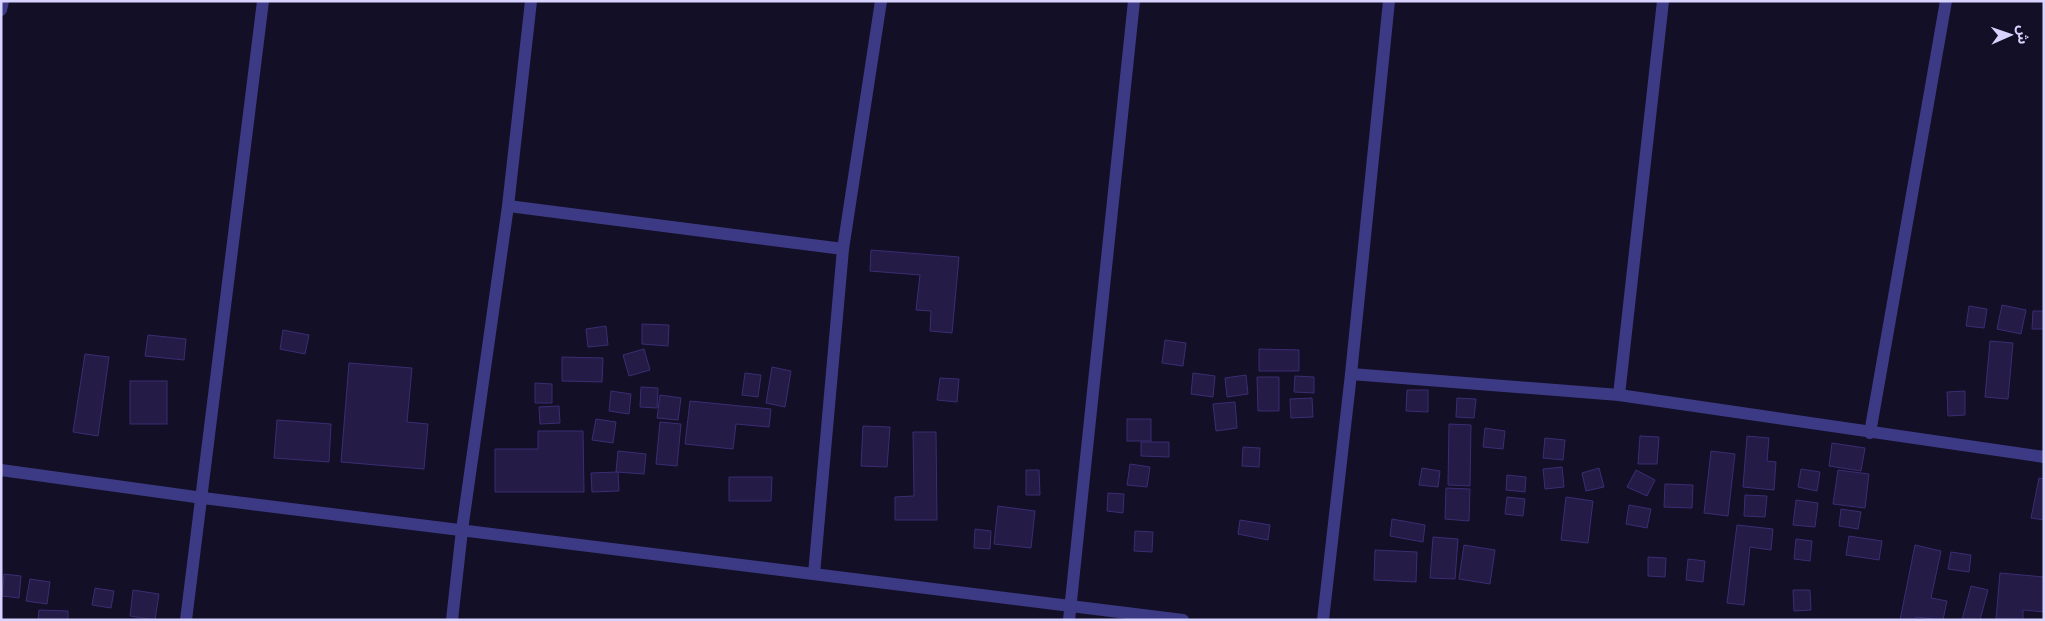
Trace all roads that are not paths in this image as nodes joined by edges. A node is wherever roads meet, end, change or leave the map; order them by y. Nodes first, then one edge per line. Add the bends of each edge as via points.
1 (3, 1) edge
2 (263, 1) edge
3 (531, 1) edge
4 (881, 1) edge
5 (1134, 1) edge
6 (1389, 1) edge
7 (1663, 1) edge
8 (1946, 1) edge
9 (1, 10) edge
10 (508, 206) junction
11 (843, 249) junction
12 (1351, 374) junction
13 (1619, 394) junction
14 (1870, 433) junction
15 (2044, 458) edge
16 (1, 470) edge
17 (203, 498) junction
18 (462, 530) junction
19 (814, 574) junction
20 (1070, 606) junction
21 (186, 620) edge
22 (452, 620) edge
23 (1069, 620) edge
24 (1183, 620) edge
25 (1323, 620) edge

1 - 9 street
2 - 17 street
3 - 10 street
4 - 11 street
5 - 20 street
6 - 12 street
7 - 13 street
8 - 14 street
10 - 11 street
10 - 18 street
11 - 19 street
12 - 13 street
12 - 25 street
13 - 14 street
14 - 15 street
16 - 17 street
17 - 18 street
17 - 21 street
18 - 19 street
18 - 22 street
19 - 20 street
20 - 23 street
20 - 24 street

